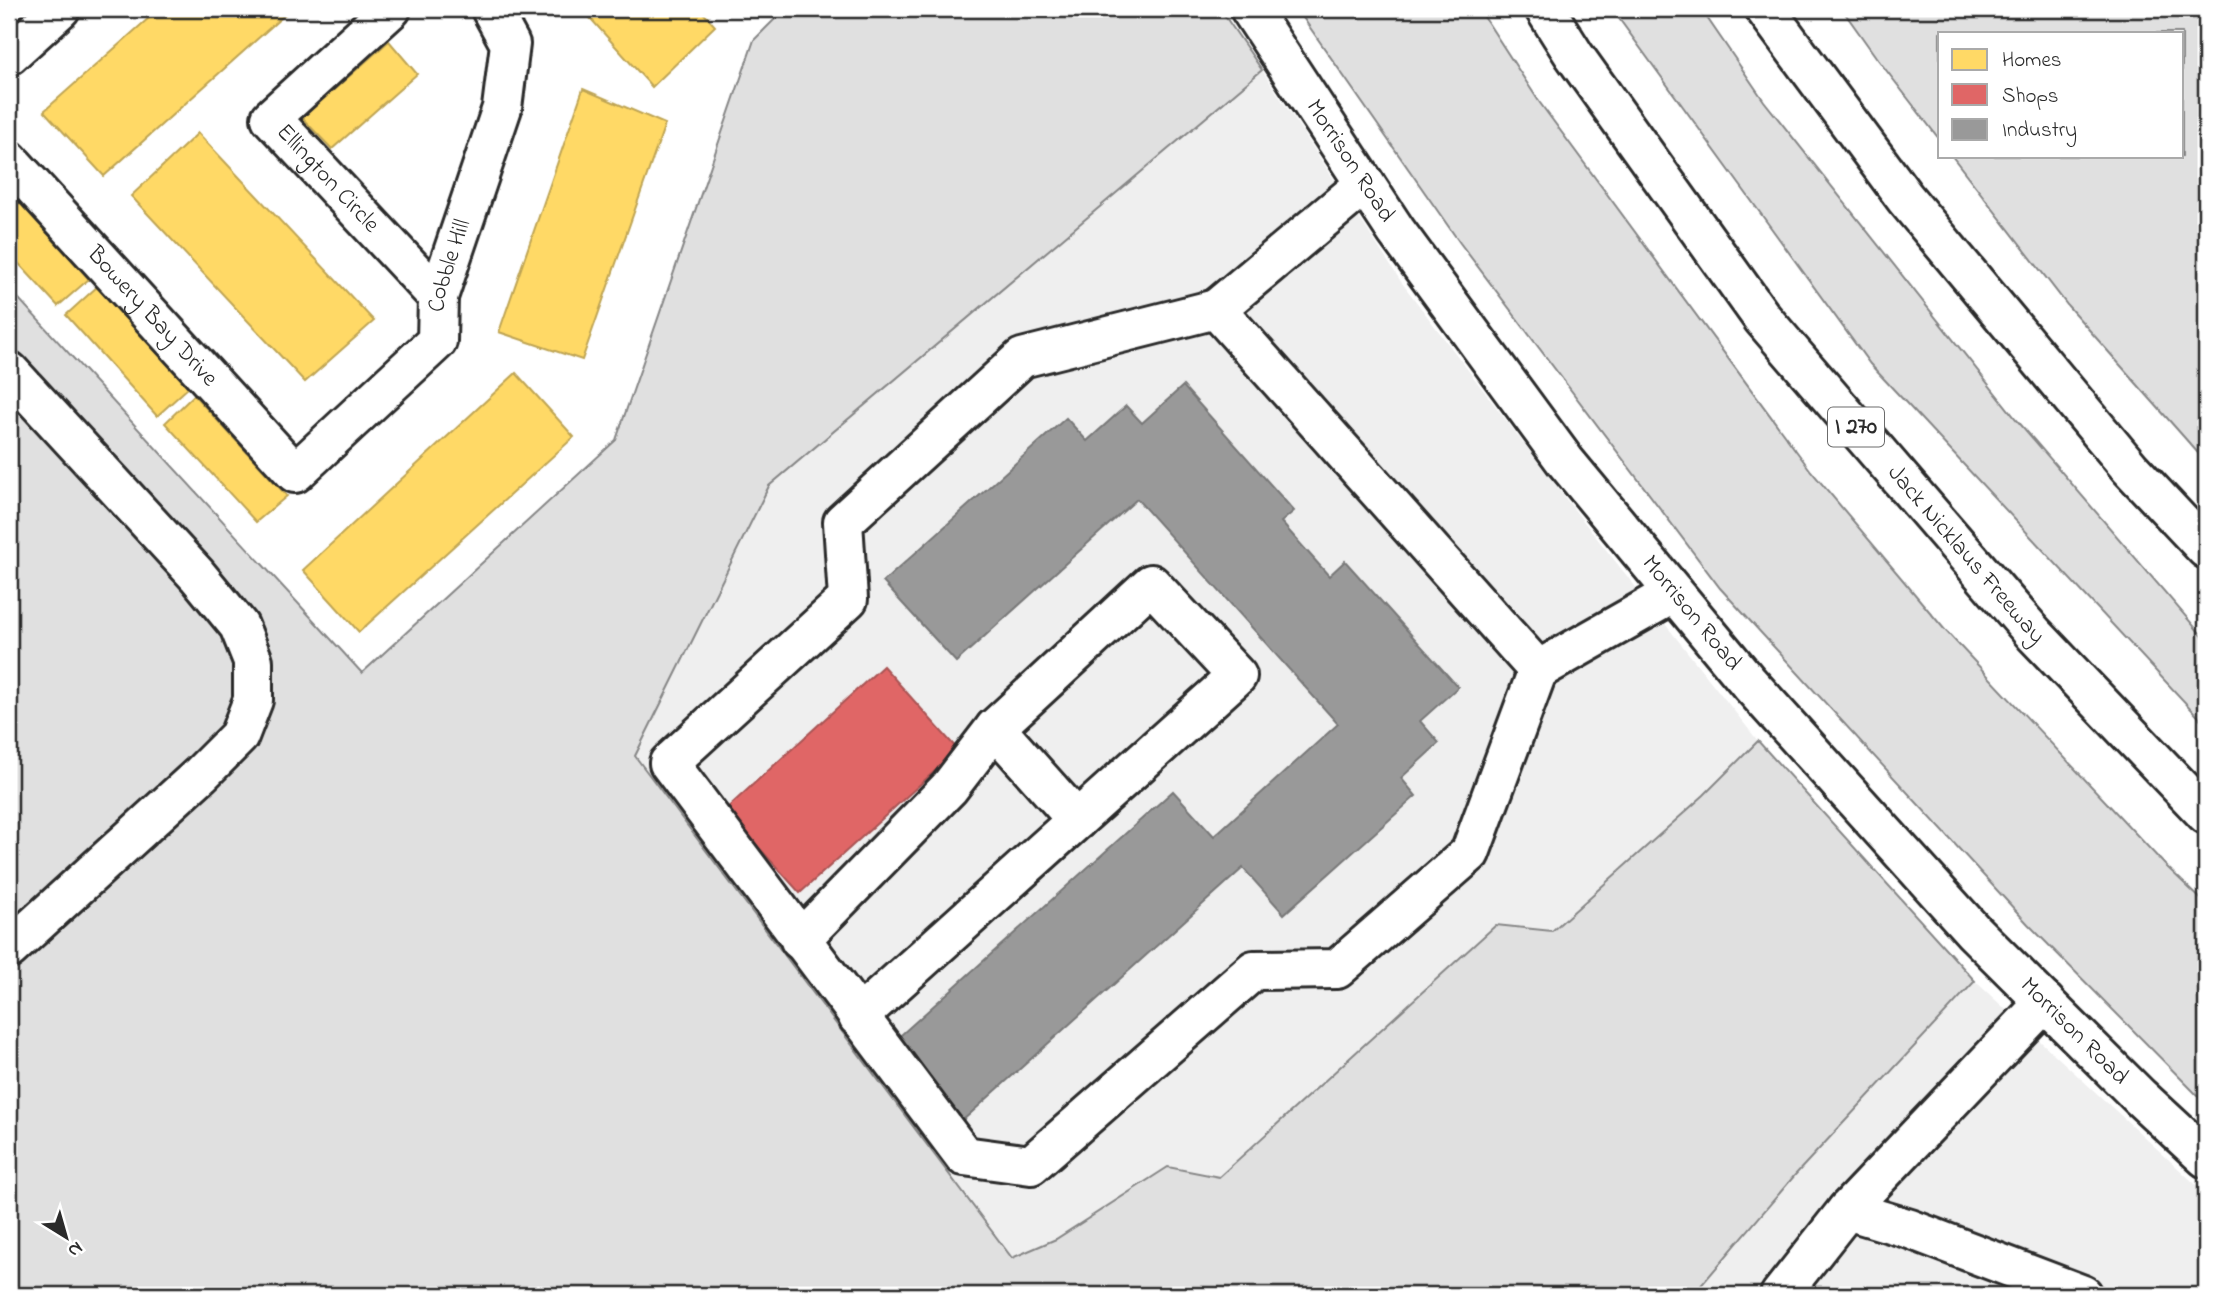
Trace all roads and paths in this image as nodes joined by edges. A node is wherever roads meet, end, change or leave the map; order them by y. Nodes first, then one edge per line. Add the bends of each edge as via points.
1 (60, 9) edge
2 (391, 9) edge
3 (491, 9) edge
4 (1250, 9) edge
5 (1545, 9) edge
6 (1765, 9) edge
7 (9, 55) edge
8 (9, 160) edge
9 (1365, 184) junction
10 (438, 297) junction
11 (1216, 309) junction
12 (9, 371) edge
13 (295, 474) joint
14 (2206, 549) edge
15 (1674, 593) junction
16 (1538, 670) junction
17 (995, 728) junction
18 (2206, 814) edge
19 (1077, 820) junction
20 (800, 940) junction
21 (9, 949) edge
22 (2045, 1002) junction
23 (858, 1017) junction
24 (2206, 1158) edge
25 (1847, 1210) junction
26 (1780, 1295) edge
27 (2083, 1295) edge

1 - 7 main road
2 - 10 main road, Ellington Circle via 271,118
3 - 10 main road, Cobble Hill via 510,44 502,108
4 - 9 main road, Morrison Road
5 - 18 main road, Jack Nicklaus Freeway / I 270 via 1763,319 2034,634
6 - 14 main road via 1905,198 2130,468
8 - 13 main road, Bowery Bay Drive
9 - 11 main road
9 - 15 main road, Morrison Road via 1565,461
10 - 13 main road, Cobble Hill via 437,341
11 - 16 main road
11 - 20 main road via 1022,358 843,522 848,599 669,763
12 - 21 main road via 197,575 239,626 253,661 253,700 239,736
15 - 16 main road
15 - 22 main road, Morrison Road via 1974,932
16 - 23 main road via 1470,853 1337,969 1254,970 1031,1165 964,1156
17 - 19 main road
17 - 19 main road via 1151,584 1237,676
17 - 20 main road via 950,788
19 - 23 main road
20 - 23 main road
22 - 24 main road, Morrison Road
22 - 25 main road
25 - 26 main road
25 - 27 main road

